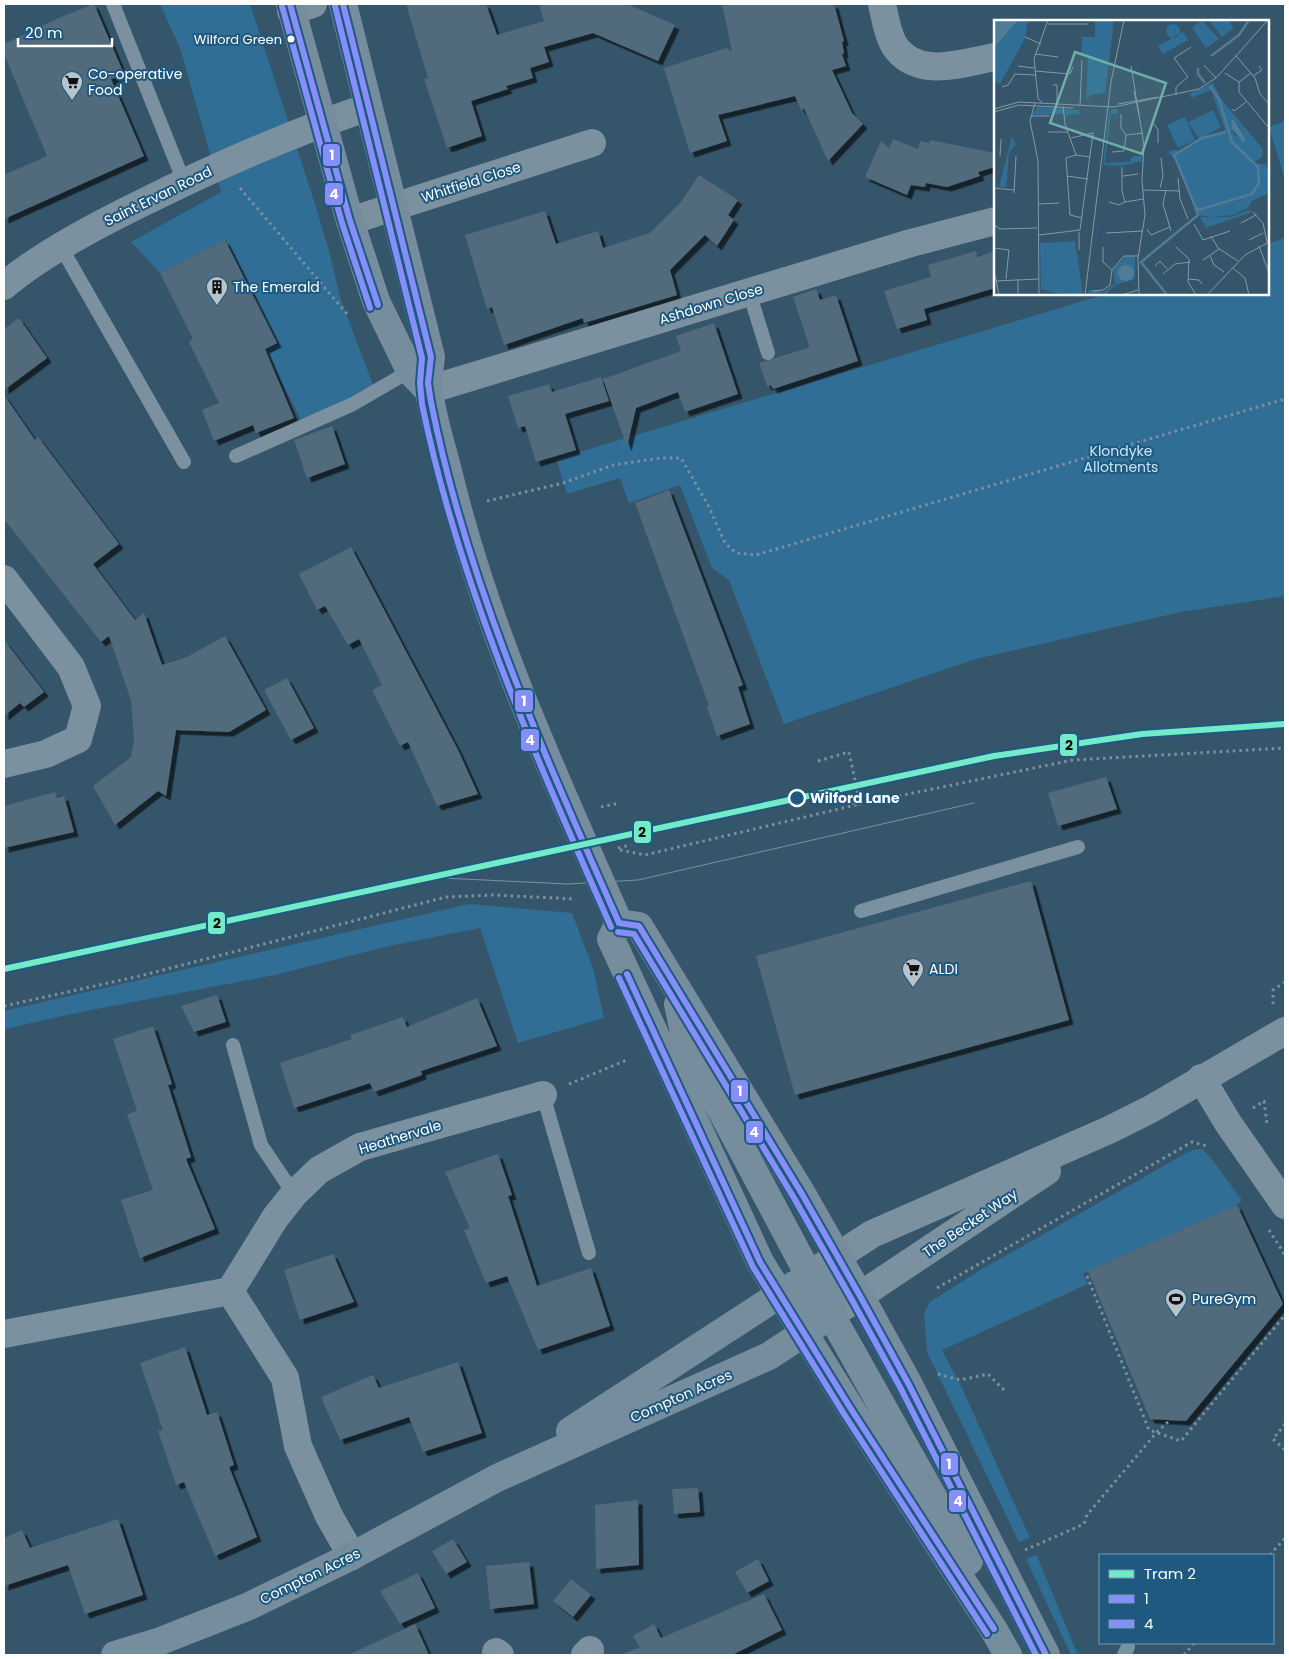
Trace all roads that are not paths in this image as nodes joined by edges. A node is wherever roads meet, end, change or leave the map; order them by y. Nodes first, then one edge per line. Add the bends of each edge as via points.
1 (113, 4) edge
2 (342, 4) edge
3 (882, 4) edge
4 (298, 6) edge
5 (994, 57) edge
6 (368, 107) junction
7 (322, 123) junction
8 (592, 143) dead end
9 (184, 182) junction
10 (393, 207) junction
11 (994, 220) edge
12 (350, 221) junction
13 (61, 247) junction
14 (4, 286) edge
15 (749, 292) junction
16 (768, 353) dead end
17 (419, 380) junction
18 (236, 456) dead end
19 (184, 462) dead end
20 (4, 579) edge
21 (4, 764) edge
22 (1078, 847) dead end
23 (861, 911) dead end
24 (619, 923) junction
25 (673, 983) junction
26 (1279, 1019) edge
27 (233, 1045) dead end
28 (1201, 1078) junction
29 (543, 1094) joint
30 (1109, 1130) junction
31 (294, 1194) junction
32 (1285, 1205) edge
33 (589, 1253) dead end
34 (838, 1256) junction
35 (809, 1275) junction
36 (230, 1290) junction
37 (780, 1294) junction
38 (860, 1296) junction
39 (831, 1315) junction
40 (804, 1333) junction
41 (4, 1334) edge
42 (497, 1478) junction
43 (352, 1556) junction
44 (994, 1630) junction
45 (161, 1649) edge
46 (115, 1655) edge
47 (1008, 1655) edge
48 (1046, 1655) edge

1 - 9 lane
2 - 6 main road
3 - 5 street via 894,45 921,66 935,68
4 - 7 main road
6 - 7 street, Saint Ervan Road
6 - 10 main road
7 - 9 street, Saint Ervan Road
7 - 12 main road
8 - 10 street, Whitfield Close
9 - 13 street, Saint Ervan Road
10 - 12 street, Whitfield Close
10 - 17 main road via 431,357
11 - 15 street, Ashdown Close
12 - 17 main road via 376,301
13 - 14 street, Saint Ervan Road
13 - 19 lane
15 - 16 lane
15 - 17 street, Ashdown Close
17 - 18 lane via 353,404
17 - 24 main road via 486,603 583,844
20 - 21 street via 70,667 87,706 78,739 46,754
22 - 23 lane
24 - 25 main road via 639,926
24 - 37 main road via 611,939 760,1262
25 - 34 main road
25 - 35 main road via 687,1046
26 - 28 street, The Becket Way
27 - 31 lane via 260,1145
28 - 30 street, The Becket Way
28 - 32 street
29 - 31 street, Heathervale via 360,1147 319,1170
29 - 33 lane
30 - 34 street, The Becket Way via 872,1234
30 - 38 street, The Becket Way
31 - 36 street, Heathervale
34 - 35 street, The Becket Way
34 - 38 main road
34 - 39 main road
35 - 37 main road, Compton Acres
35 - 40 main road
36 - 41 street
36 - 43 street via 285,1378 298,1446 329,1516
37 - 40 main road
37 - 42 main road, Compton Acres
38 - 39 street, The Becket Way
38 - 48 main road via 908,1382
39 - 40 main road, Compton Acres
39 - 44 main road via 967,1557
40 - 42 main road, Compton Acres via 769,1356
40 - 44 main road
42 - 43 main road, Compton Acres
43 - 45 main road, Compton Acres
44 - 47 main road
45 - 46 main road, Compton Acres

